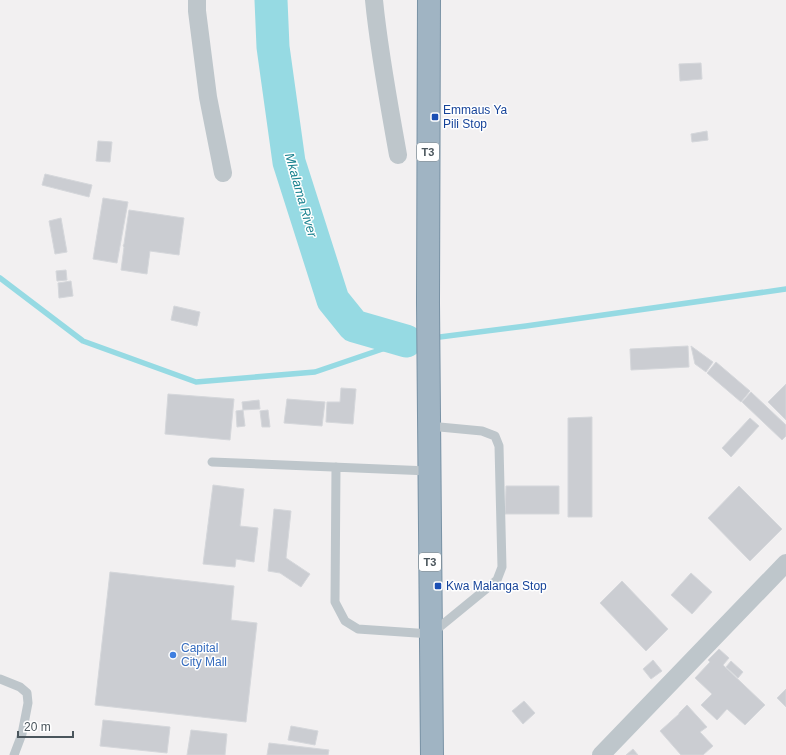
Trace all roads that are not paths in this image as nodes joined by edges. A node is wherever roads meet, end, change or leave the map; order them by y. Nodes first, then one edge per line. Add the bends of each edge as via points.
1 (197, 0) edge
2 (374, 0) edge
3 (429, 0) edge
4 (398, 155) dead end
5 (223, 173) dead end
6 (429, 426) junction
7 (212, 462) dead end
8 (336, 467) junction
9 (429, 471) junction
10 (786, 563) edge
11 (431, 634) junction
12 (0, 679) edge
13 (14, 755) edge
14 (432, 755) edge
15 (601, 755) edge

1 - 5 street via 208,97
2 - 4 street
3 - 6 highway, T3
6 - 9 highway, T3
6 - 11 lane via 482,431 494,436 499,446 502,567 497,580
7 - 8 lane
8 - 9 lane
8 - 11 lane via 335,602 345,621 358,629
9 - 11 highway, T3
10 - 15 street
11 - 14 highway, T3
12 - 13 lane via 20,686 27,693 28,702 22,734

